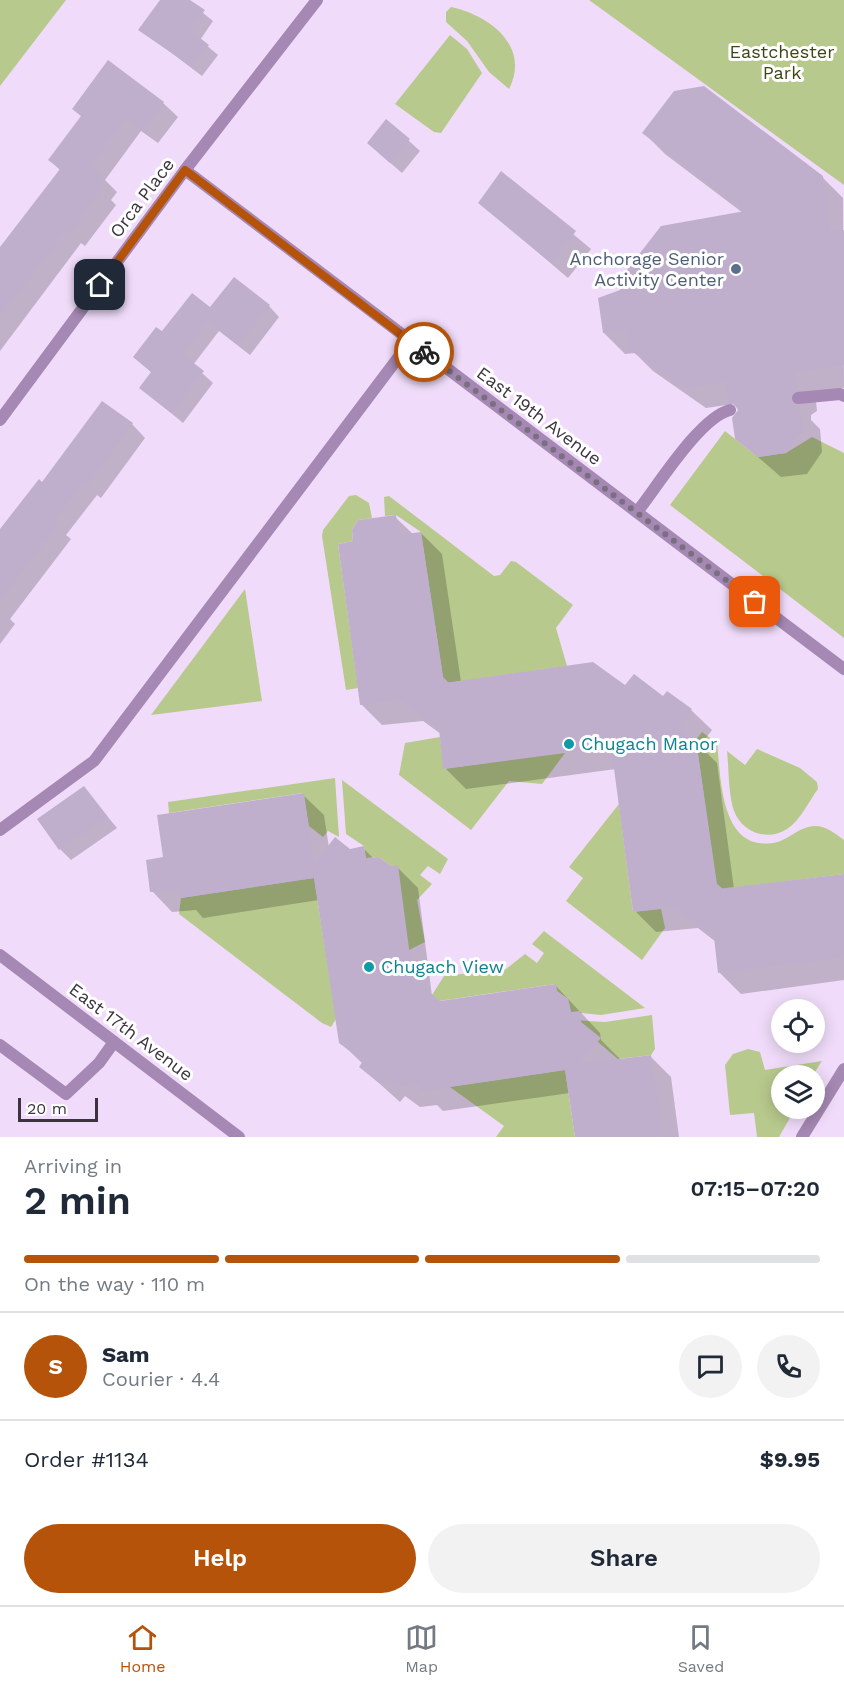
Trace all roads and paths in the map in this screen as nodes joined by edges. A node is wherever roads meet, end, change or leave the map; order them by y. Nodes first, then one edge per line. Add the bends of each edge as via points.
1 (317, 0) edge
2 (185, 170) junction
3 (411, 342) junction
4 (844, 396) edge
5 (798, 398) dead end
6 (730, 410) dead end
7 (0, 420) edge
8 (637, 512) junction
9 (844, 669) edge
10 (0, 830) edge
11 (0, 955) edge
12 (114, 1041) junction
13 (0, 1045) edge
14 (844, 1069) edge
15 (239, 1137) edge
16 (802, 1137) edge

1 - 2 street, Orca Place
2 - 3 street, East 19th Avenue
2 - 7 street, Orca Place
3 - 8 street, East 19th Avenue
3 - 10 street via 94,761
4 - 5 street
6 - 8 street via 694,436
8 - 9 street, East 19th Avenue
11 - 12 street, East 17th Avenue
12 - 13 street via 99,1063 66,1094
12 - 15 street, East 17th Avenue
14 - 16 street

